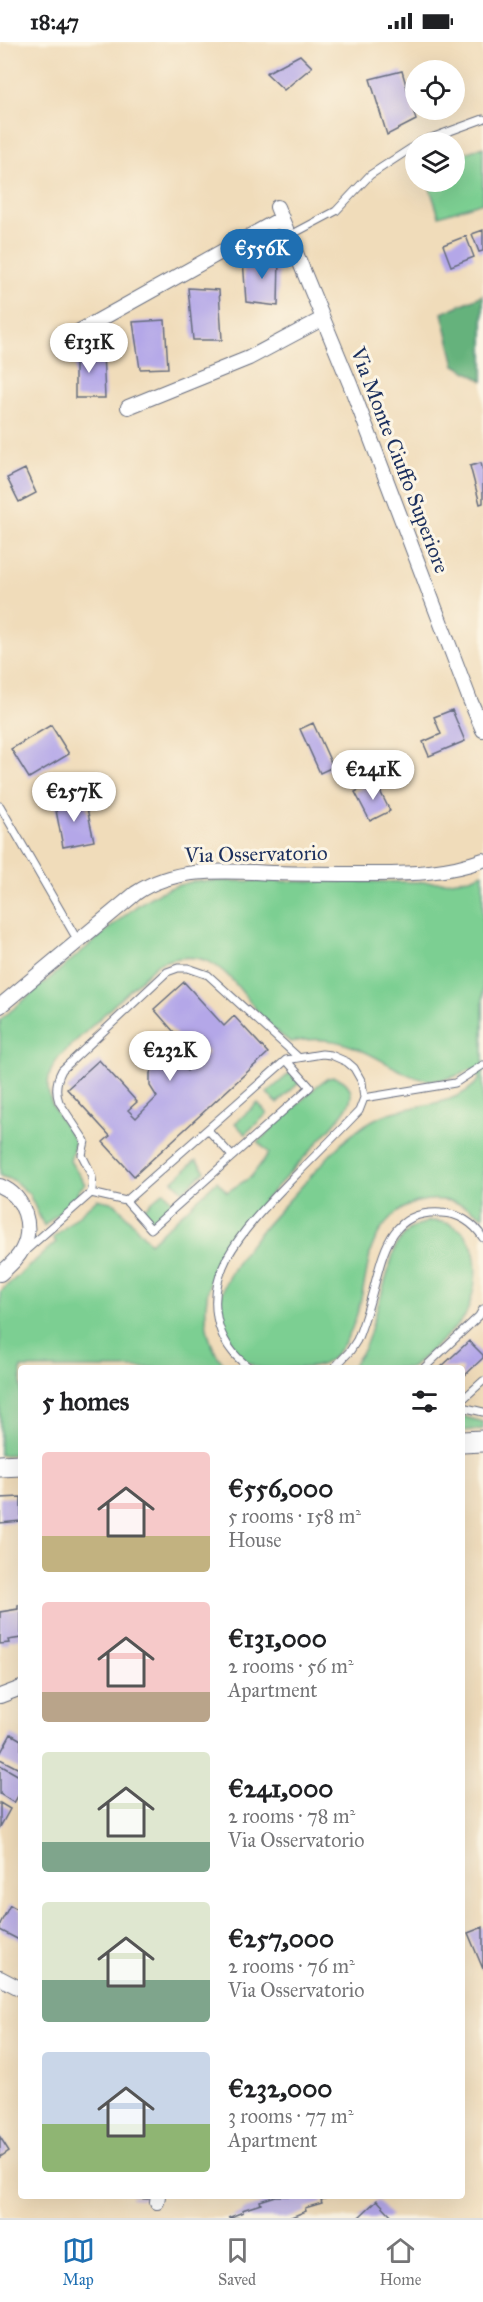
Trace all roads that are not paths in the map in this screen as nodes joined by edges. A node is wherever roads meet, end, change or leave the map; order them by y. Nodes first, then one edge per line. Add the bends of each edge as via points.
1 (483, 119) edge
2 (447, 132) edge
3 (405, 153) edge
4 (289, 236) junction
5 (322, 319) junction
6 (67, 338) dead end
7 (128, 407) dead end
8 (483, 730) edge
9 (0, 806) edge
10 (483, 860) edge
11 (78, 941) junction
12 (0, 1006) edge
13 (298, 1057) junction
14 (286, 1060) junction
15 (483, 1065) edge
16 (364, 1098) junction
17 (208, 1130) junction
18 (232, 1156) junction
19 (0, 1186) edge
20 (91, 1193) junction
21 (126, 1201) junction
22 (483, 1238) edge
23 (16, 1259) junction
24 (0, 1274) edge
25 (483, 1309) edge
26 (246, 1365) edge
27 (337, 1365) edge
28 (427, 1365) edge
29 (483, 1381) edge
30 (465, 1397) edge
31 (465, 1408) edge
32 (483, 1412) edge
33 (483, 1441) edge
34 (465, 1442) edge
35 (18, 1465) edge
36 (0, 1466) edge
37 (18, 1689) edge
38 (0, 1696) edge
39 (0, 1978) edge
40 (18, 1987) edge

1 - 2 lane
3 - 4 lane via 370,175 336,211
4 - 5 street, Via Monte Ciuffo Superiore
4 - 6 street, Via Monte Ciuffo Superiore via 279,213
5 - 7 street via 249,358
5 - 8 street, Via Monte Ciuffo Superiore
9 - 11 lane
10 - 11 street, Via Osservatorio via 426,873 221,871 172,877 136,893
11 - 12 street, Via Osservatorio
13 - 14 lane
13 - 16 lane via 331,1055 347,1062 359,1074
13 - 20 lane via 208,975 188,968 167,972 58,1076 59,1102 85,1141 82,1155 93,1176
14 - 17 lane
14 - 18 lane via 310,1087
15 - 16 lane via 455,1083
16 - 26 lane via 359,1112 272,1200 227,1259 217,1293 218,1325 230,1351
17 - 18 lane
17 - 21 lane
18 - 21 lane via 151,1229
19 - 23 street via 15,1195 26,1217 25,1243
20 - 21 lane
20 - 23 lane
22 - 27 lane via 463,1219 444,1213 417,1215 403,1223 386,1245 357,1340
23 - 24 street
25 - 28 lane
29 - 30 lane
31 - 32 lane
33 - 34 main road
35 - 36 main road
37 - 38 street
39 - 40 street

